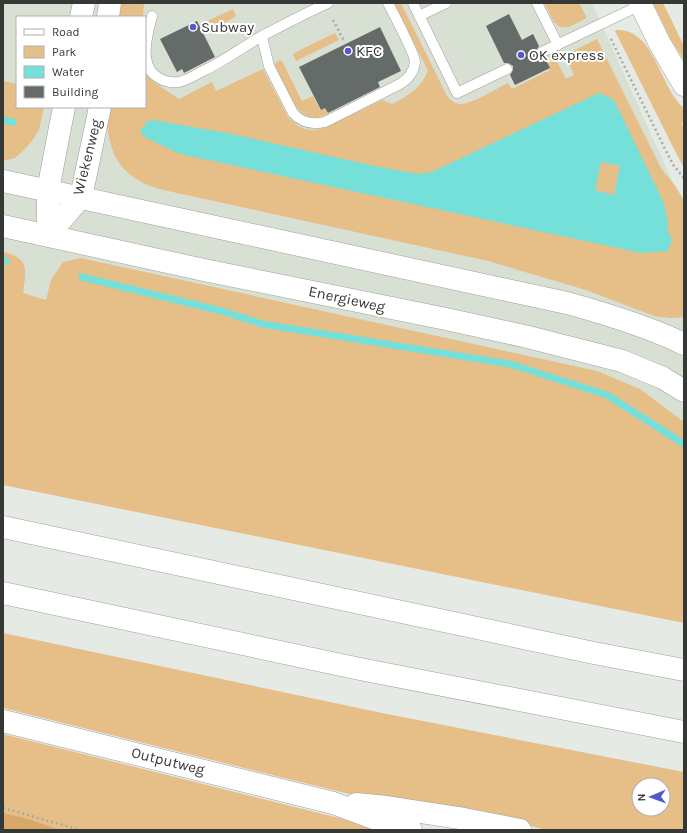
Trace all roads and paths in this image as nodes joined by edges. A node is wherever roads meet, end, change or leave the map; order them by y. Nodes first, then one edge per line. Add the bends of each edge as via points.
1 (84, 3) edge
2 (110, 3) edge
3 (388, 3) edge
4 (413, 3) edge
5 (446, 3) edge
6 (537, 3) edge
7 (327, 4) edge
8 (640, 4) edge
9 (81, 16) edge
10 (108, 16) edge
11 (152, 16) dead end
12 (419, 16) junction
13 (603, 23) junction
14 (262, 37) junction
15 (344, 40) dead end
16 (146, 45) edge
17 (558, 45) junction
18 (542, 52) dead end
19 (146, 57) edge
20 (507, 69) dead end
21 (684, 85) edge
22 (64, 108) edge
23 (100, 108) edge
24 (684, 178) edge
25 (3, 180) edge
26 (48, 190) junction
27 (80, 197) junction
28 (3, 226) edge
29 (48, 235) junction
30 (684, 344) edge
31 (684, 391) edge
32 (3, 527) edge
33 (3, 594) edge
34 (684, 670) edge
35 (3, 721) edge
36 (684, 732) edge
37 (333, 803) junction
38 (3, 808) edge
39 (80, 830) edge
40 (411, 830) edge
41 (520, 830) edge

1 - 9 main road
2 - 10 main road
3 - 14 lane via 414,58 414,68 407,80 325,122 305,122 293,113 269,66
4 - 12 lane
5 - 12 lane
6 - 17 lane
7 - 14 lane
7 - 15 path
8 - 13 lane
8 - 21 main road
11 - 16 lane
12 - 20 lane via 457,93
13 - 17 lane
13 - 24 path via 668,155
14 - 19 lane via 220,63 179,82 158,78 150,69
17 - 18 lane
22 - 26 main road, Wiekenweg
23 - 27 main road, Wiekenweg
25 - 26 main road
26 - 27 main road
26 - 29 main road, Wiekenweg
27 - 29 main road, Wiekenweg
27 - 30 main road via 567,303 616,317
28 - 29 main road, Energieweg
29 - 31 main road, Energieweg via 528,337 622,361 663,378
32 - 34 main road
33 - 36 main road via 360,669
35 - 37 main road, Outputweg
37 - 40 main road, Outputweg
37 - 41 main road, Outputweg via 387,806
38 - 39 path

